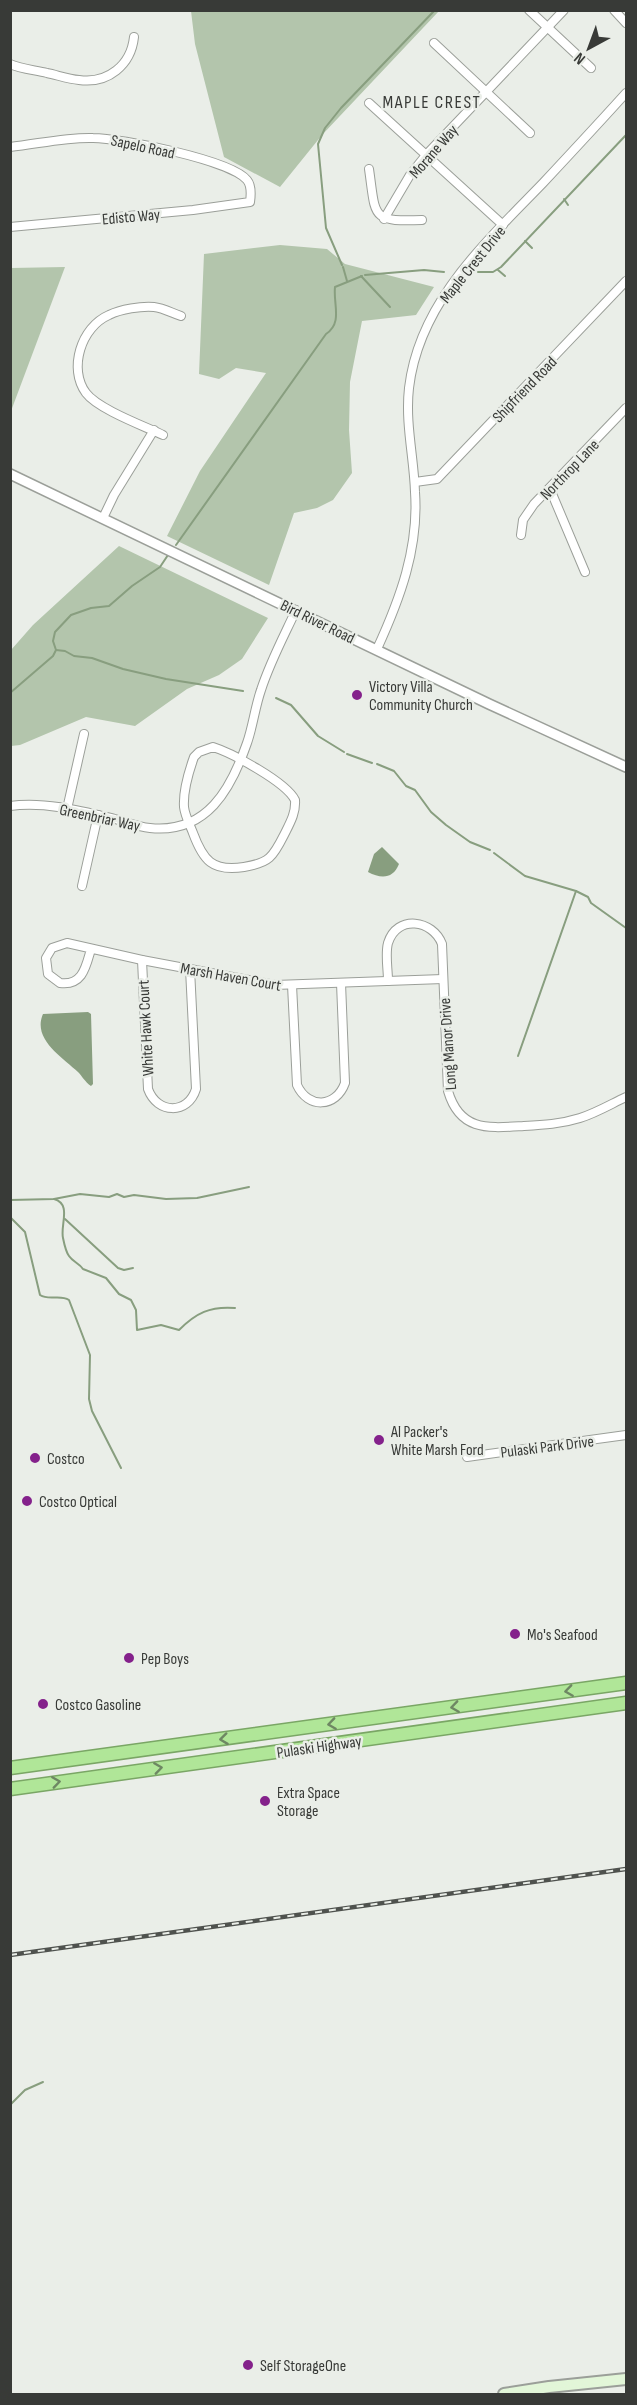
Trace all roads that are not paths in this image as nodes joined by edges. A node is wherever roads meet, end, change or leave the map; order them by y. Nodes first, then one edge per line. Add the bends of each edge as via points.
1 (529, 10) edge
2 (564, 10) edge
3 (614, 10) edge
4 (627, 23) edge
5 (547, 28) junction
6 (134, 37) dead end
7 (434, 43) dead end
8 (10, 64) edge
9 (591, 68) dead end
10 (487, 92) junction
11 (627, 93) edge
12 (369, 103) dead end
13 (530, 133) dead end
14 (10, 147) edge
15 (426, 155) junction
16 (369, 169) dead end
17 (250, 202) joint
18 (384, 219) junction
19 (422, 220) dead end
20 (503, 225) junction
21 (10, 227) edge
22 (627, 281) edge
23 (181, 316) dead end
24 (627, 408) edge
25 (154, 430) junction
26 (163, 435) dead end
27 (10, 474) edge
28 (415, 482) junction
29 (550, 489) junction
30 (103, 518) junction
31 (521, 535) dead end
32 (585, 572) dead end
33 (296, 610) junction
34 (377, 649) junction
35 (84, 734) dead end
36 (240, 760) junction
37 (627, 767) edge
38 (10, 806) edge
39 (67, 809) junction
40 (98, 815) junction
41 (189, 822) junction
42 (82, 886) dead end
43 (91, 949) junction
44 (142, 960) junction
45 (190, 969) junction
46 (443, 979) junction
47 (388, 981) junction
48 (341, 983) junction
49 (292, 986) junction
50 (627, 1097) edge
51 (627, 1436) edge
52 (467, 1456) dead end
53 (627, 1683) edge
54 (627, 1703) edge
55 (10, 1768) edge
56 (10, 1789) edge
57 (627, 2379) edge
58 (504, 2394) edge

1 - 5 street
2 - 5 street, Morane Way
3 - 4 street
5 - 9 street
5 - 10 street, Morane Way
6 - 8 street via 126,62 116,72 101,78 81,81
7 - 10 street
10 - 13 street
10 - 15 street, Morane Way
11 - 20 street, Maple Crest Drive
12 - 15 street
14 - 17 street, Sapelo Road via 90,137 114,138 236,171 250,185
15 - 18 street, Morane Way
15 - 20 street
16 - 18 street via 375,207
17 - 21 street, Edisto Way
18 - 19 street
20 - 28 street, Maple Crest Drive via 455,279 422,337 408,406
22 - 28 street, Shipfriend Road via 442,475 434,481
23 - 25 street via 154,307 107,315 85,339 76,360 86,394
24 - 29 street, Northrop Lane
25 - 26 street
25 - 30 street
27 - 30 street, Bird River Road
28 - 34 street, Maple Crest Drive via 413,540 405,579
29 - 31 street, Northrop Lane via 528,513
29 - 32 street
30 - 33 street, Bird River Road
33 - 34 street, Bird River Road
33 - 36 street, Greenbriar Way via 265,677
34 - 37 street, Bird River Road
35 - 39 street
36 - 41 street, Greenbriar Way via 218,803
36 - 41 street via 213,747 194,757 184,800
36 - 41 street via 283,785 295,800 294,814 274,854 253,866 219,867 201,853
38 - 39 street, Greenbriar Way
39 - 40 street, Greenbriar Way
40 - 41 street, Greenbriar Way via 148,828 164,829
40 - 42 street
43 - 43 street, Marsh Haven Court via 67,943 55,946 46,958 48,974 60,983 76,981 84,972
43 - 44 street, Marsh Haven Court
44 - 45 street, Marsh Haven Court
44 - 45 street, White Hawk Court via 148,1089 155,1102 168,1109 186,1104 196,1089
45 - 49 street, Marsh Haven Court
46 - 47 street, Marsh Haven Court
46 - 47 street, Long Manor Drive via 440,937 429,926 414,922 399,927 389,939
46 - 50 street, Long Manor Drive via 448,1091 453,1104 469,1121 490,1128 563,1122
47 - 48 street, Marsh Haven Court
48 - 49 street, Marsh Haven Court
48 - 49 street via 345,1083 337,1097 322,1103 306,1098 297,1085
51 - 52 street, Pulaski Park Drive
53 -> 55 highway, Pulaski Highway
56 -> 54 highway, Pulaski Highway
57 - 58 main road

